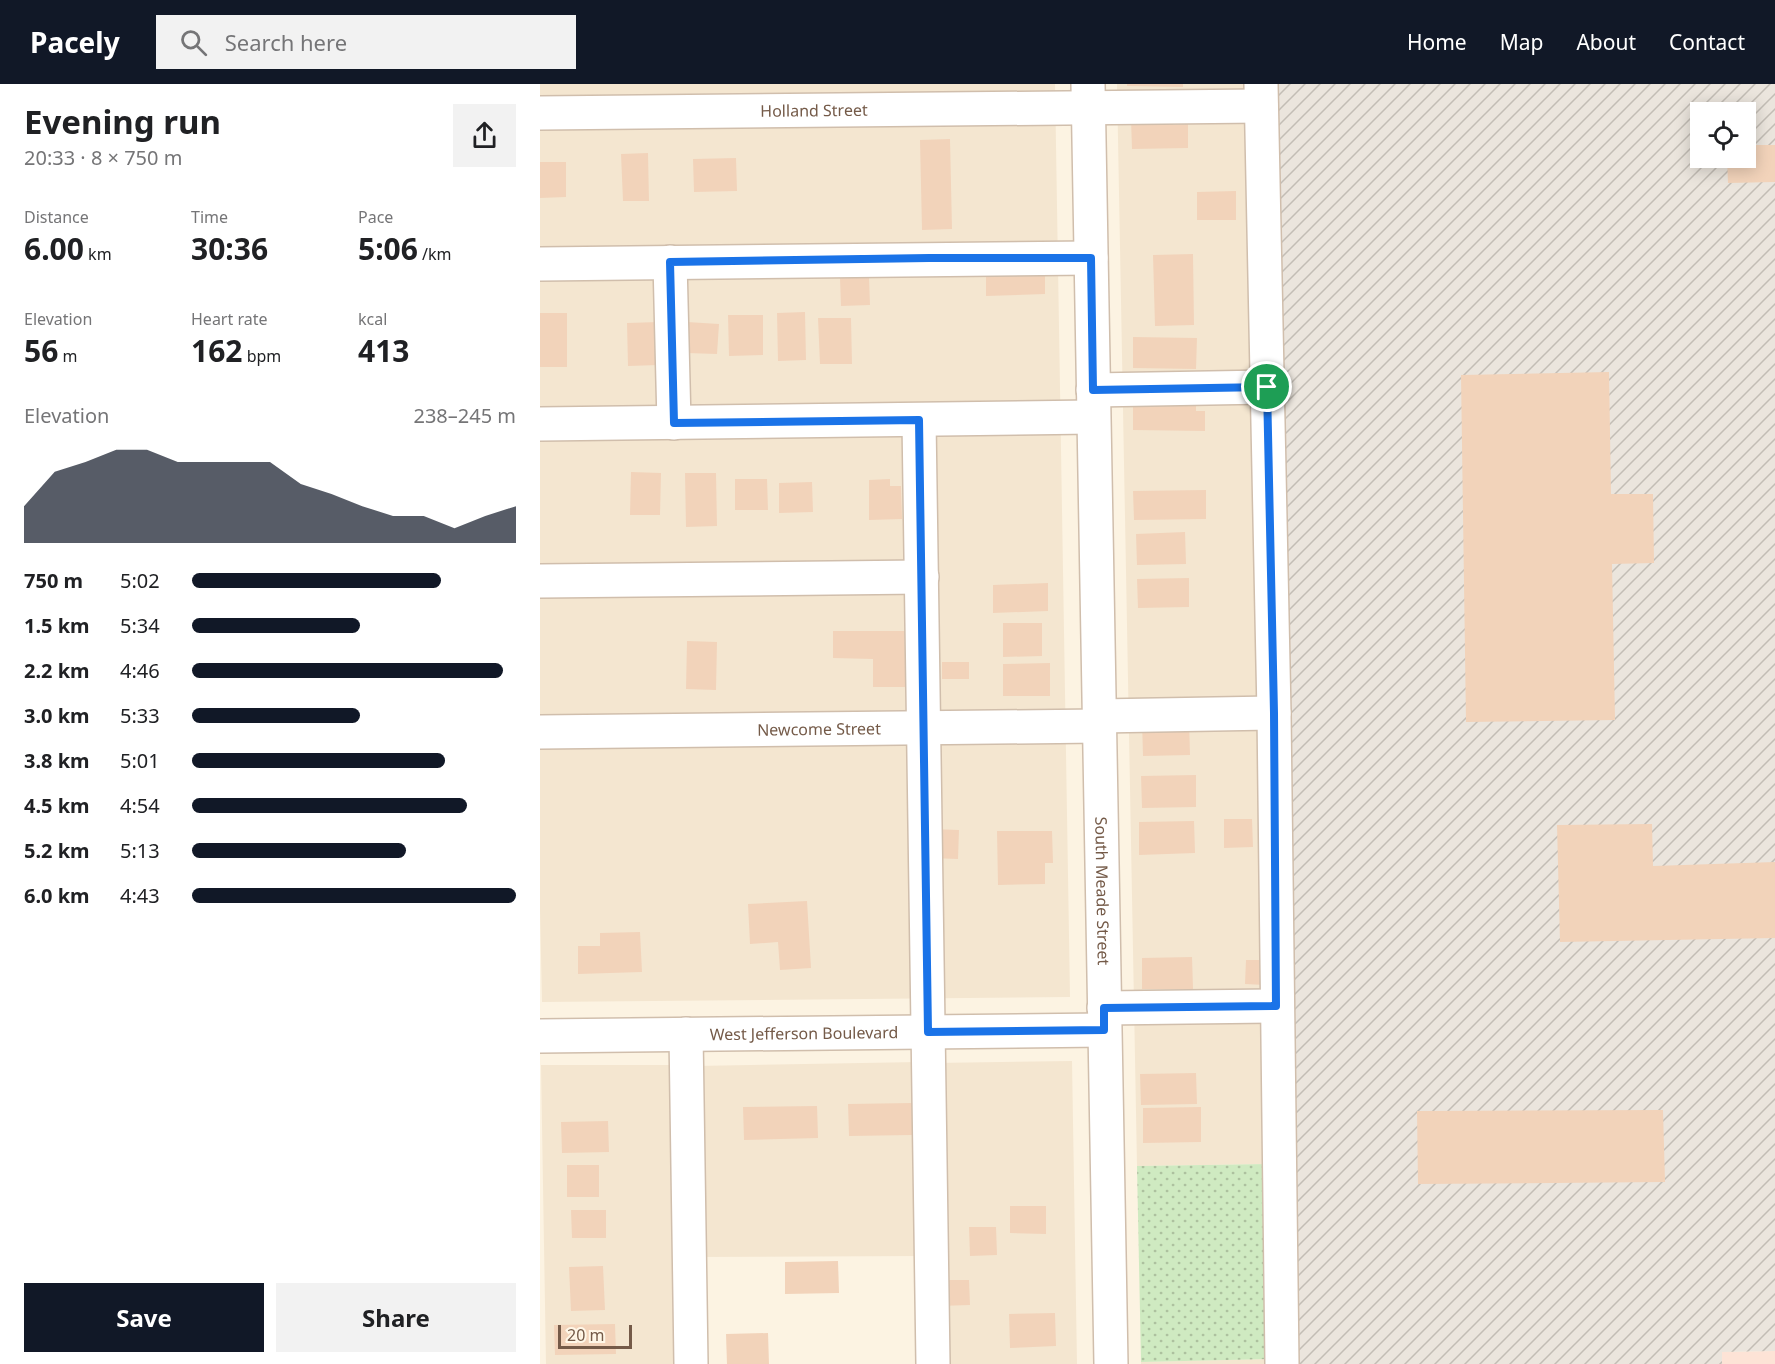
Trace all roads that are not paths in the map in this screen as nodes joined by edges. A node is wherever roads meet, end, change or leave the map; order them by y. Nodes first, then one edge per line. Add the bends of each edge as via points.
1 (1261, 95) edge
2 (1088, 96) edge
3 (913, 97) edge
4 (540, 112) edge
5 (1091, 258) junction
6 (670, 262) junction
7 (540, 264) edge
8 (1267, 387) junction
9 (1093, 404) junction
10 (919, 420) junction
11 (540, 423) edge
12 (674, 423) junction
13 (922, 577) junction
14 (540, 580) edge
15 (1274, 713) junction
16 (1099, 721) junction
17 (923, 728) junction
18 (540, 732) edge
19 (1276, 1006) junction
20 (1104, 1019) junction
21 (928, 1032) junction
22 (686, 1034) junction
23 (540, 1036) edge
24 (691, 1364) edge
25 (933, 1364) edge
26 (1111, 1364) edge
27 (1282, 1364) edge

1 - 2 street, Holland Street
1 - 8 street
2 - 3 street, Holland Street
2 - 5 street, South Meade Street
3 - 4 street, Holland Street
5 - 6 street
5 - 9 street, South Meade Street
6 - 7 street
6 - 12 street
8 - 9 street
8 - 15 street
9 - 10 street
9 - 16 street, South Meade Street
10 - 12 street
10 - 13 street
11 - 12 street
13 - 14 street
13 - 17 street
15 - 16 street, Newcome Street
15 - 19 street
16 - 17 street, Newcome Street
16 - 20 street, South Meade Street
17 - 18 street, Newcome Street
17 - 21 street
19 - 20 street, West Jefferson Boulevard
19 - 27 street
20 - 21 street, West Jefferson Boulevard
20 - 26 street, South Meade Street
21 - 22 street, West Jefferson Boulevard
21 - 25 street
22 - 23 street, West Jefferson Boulevard
22 - 24 street

